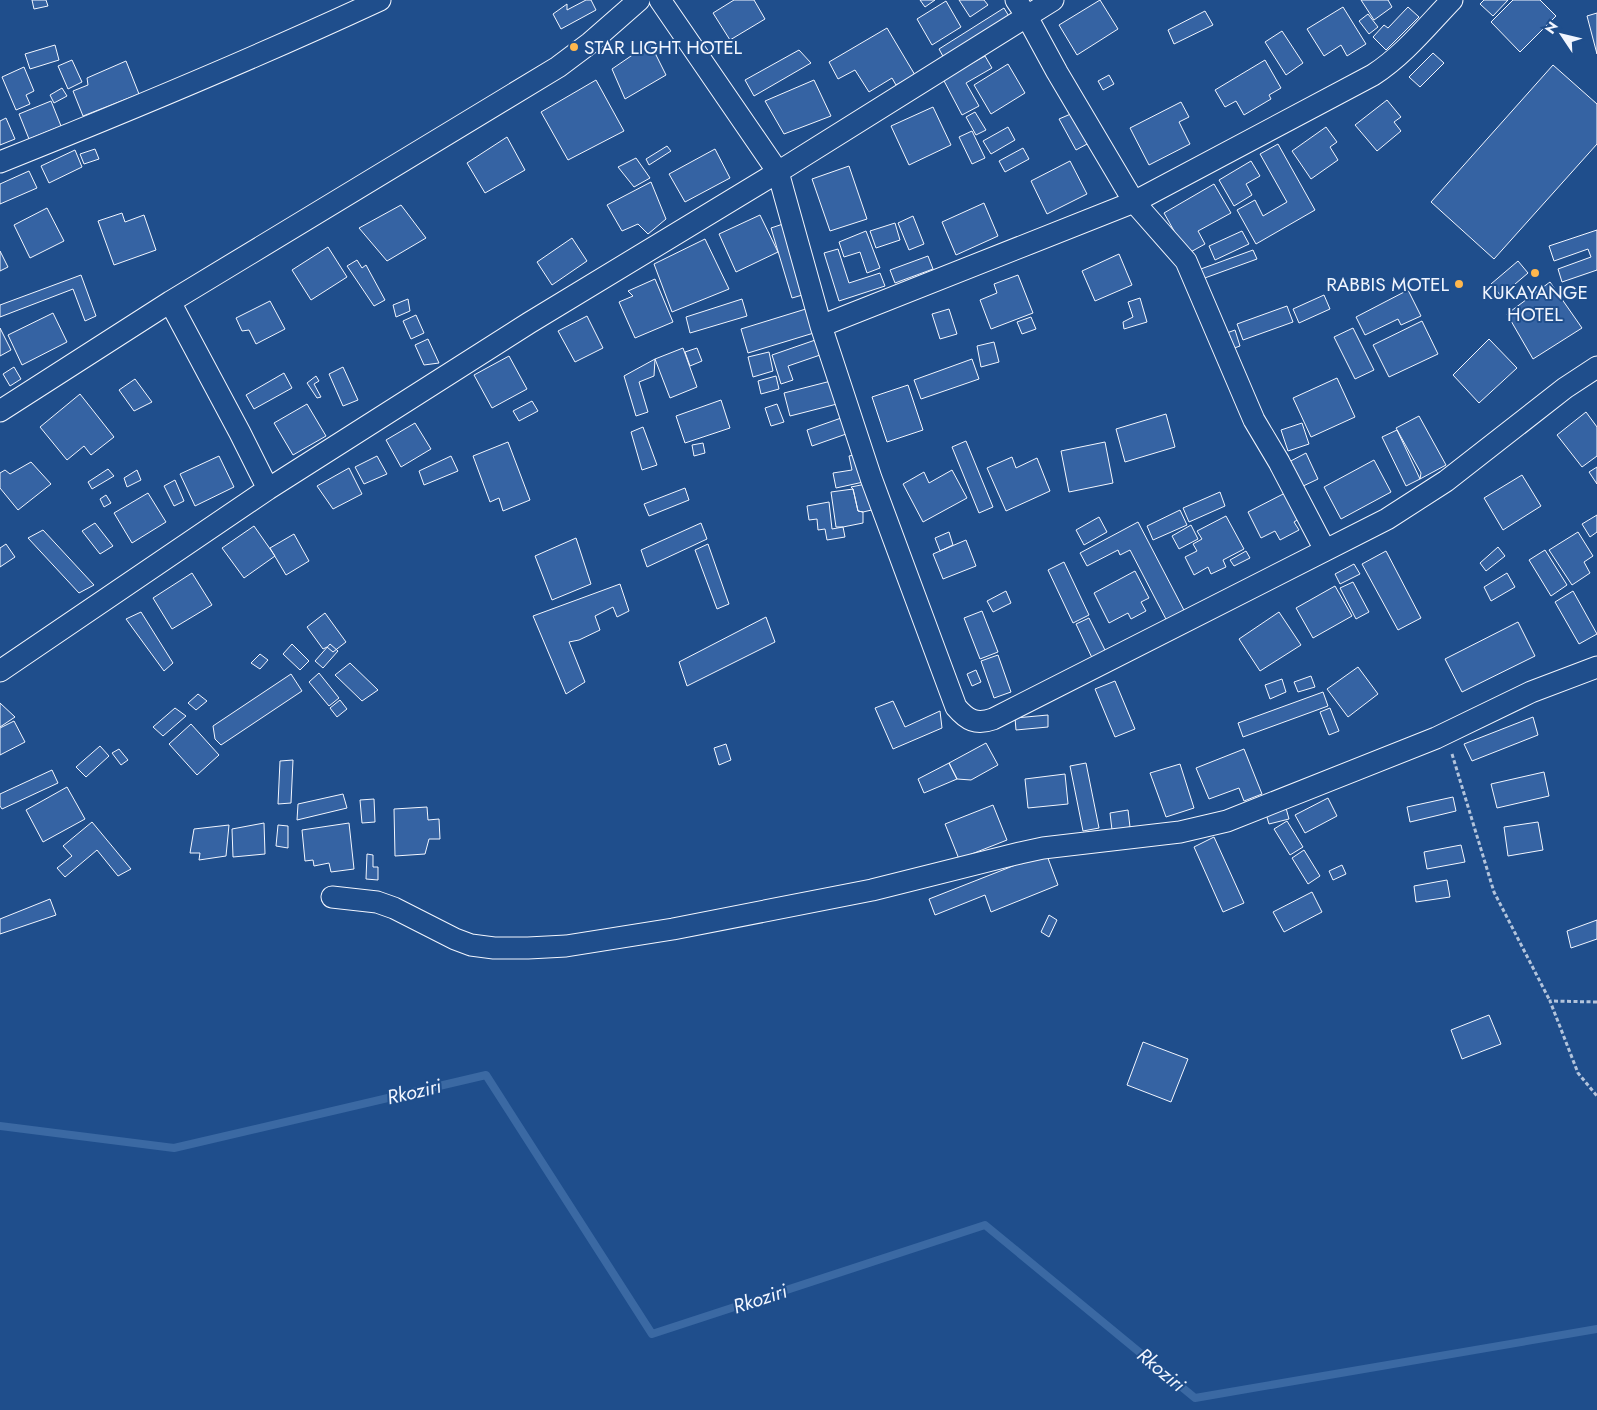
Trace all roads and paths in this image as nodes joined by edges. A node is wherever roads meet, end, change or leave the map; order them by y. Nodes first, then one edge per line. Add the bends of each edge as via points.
1 (380, 0) edge
2 (639, 0) edge
3 (660, 0) edge
4 (1053, 0) edge
5 (1452, 0) edge
6 (1021, 8) edge
7 (0, 162) edge
8 (778, 172) junction
9 (1134, 202) junction
10 (170, 302) junction
11 (821, 326) junction
12 (1597, 367) edge
13 (0, 411) edge
14 (268, 489) junction
15 (1325, 550) junction
16 (1597, 667) edge
17 (0, 671) edge
18 (1446, 734) junction
19 (332, 896) dead end
20 (1550, 1001) junction
21 (1597, 1002) edge
22 (1597, 1096) edge

1 - 7 street via 294,40
2 - 10 street via 558,67
3 - 8 street
4 - 6 street
5 - 9 street via 1402,54 1374,75
6 - 8 street
6 - 9 street
8 - 11 street
8 - 14 street via 529,323
9 - 11 street
9 - 15 street via 1186,261 1254,420
10 - 13 street
10 - 14 street
11 - 15 street via 871,478 956,707 970,720 993,719
12 - 15 street via 1565,388 1446,481 1387,519
14 - 17 street
16 - 18 street via 1531,692
18 - 19 street via 1226,821 1180,832 1043,848 872,890 673,929 566,946 494,948 471,945 377,902
18 - 20 path via 1494,892
20 - 21 path
20 - 22 path via 1578,1073

